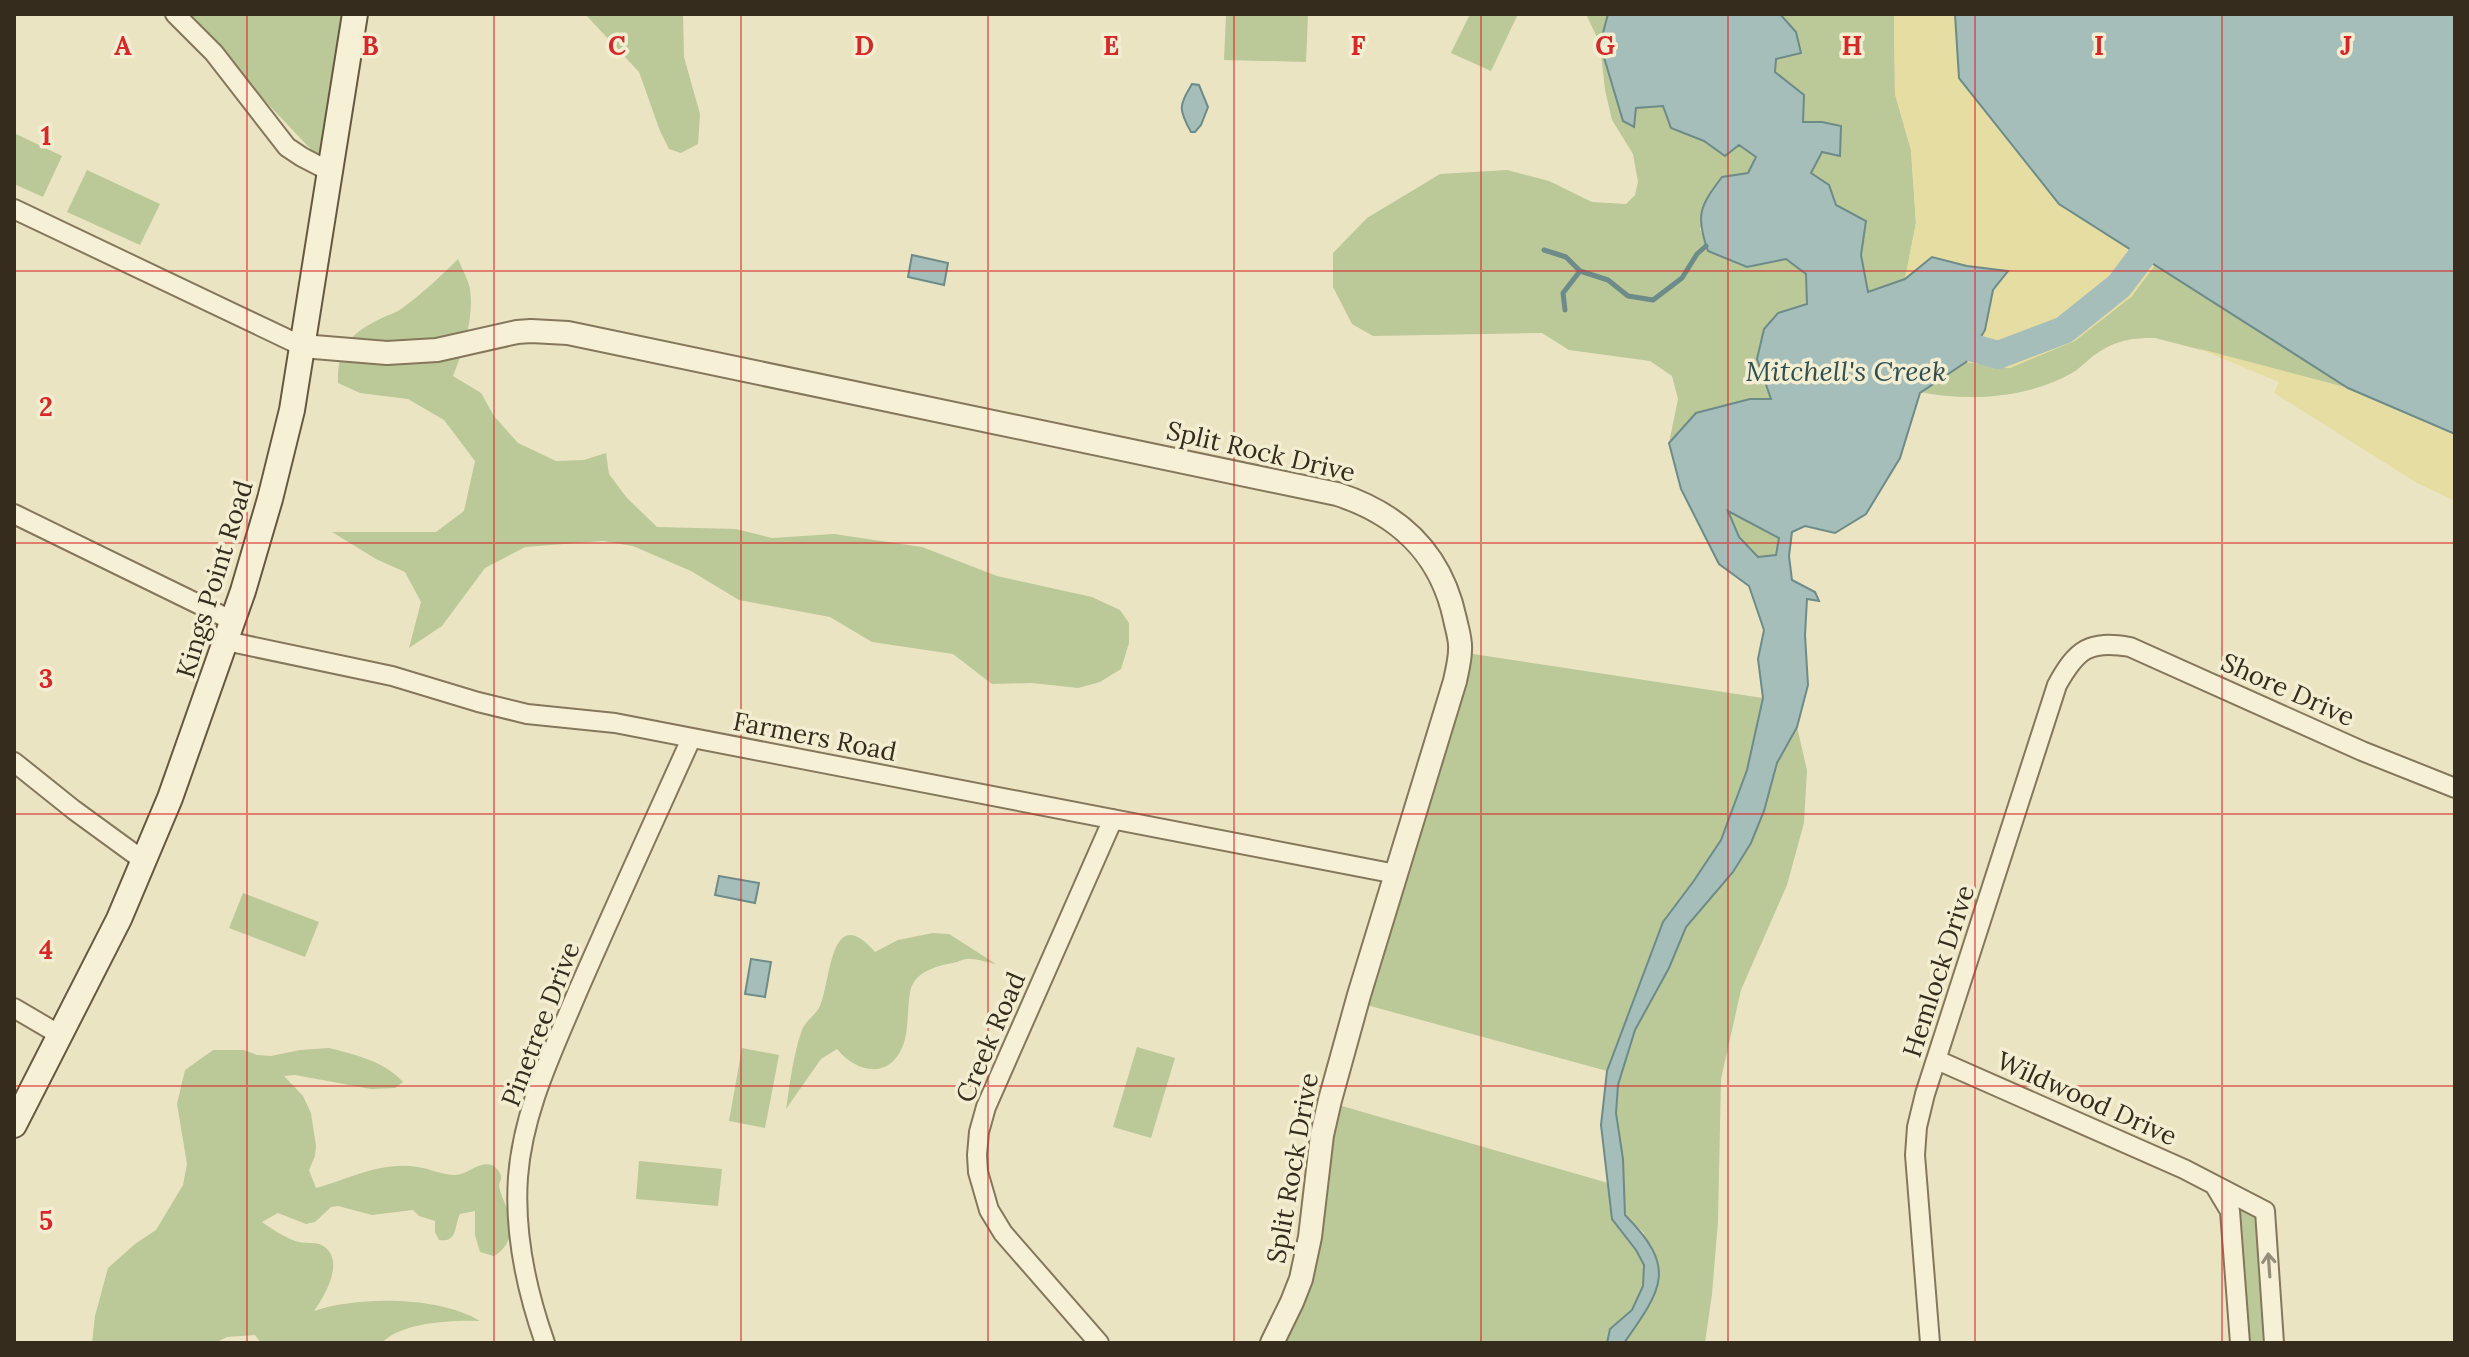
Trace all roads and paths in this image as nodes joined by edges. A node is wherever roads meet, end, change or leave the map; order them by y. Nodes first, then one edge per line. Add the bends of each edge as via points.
1 (175, 14) edge
2 (355, 14) edge
3 (331, 172) junction
4 (14, 209) edge
5 (302, 346) junction
6 (14, 514) edge
7 (230, 631) junction
8 (2100, 644) joint
9 (691, 739) junction
10 (14, 762) edge
11 (2455, 788) edge
12 (1113, 819) junction
13 (144, 861) junction
14 (1396, 874) junction
15 (14, 1008) edge
16 (60, 1035) junction
17 (1937, 1060) junction
18 (14, 1125) edge
19 (2215, 1186) junction
20 (545, 1343) edge
21 (1099, 1343) edge
22 (1272, 1343) edge
23 (1930, 1343) edge
24 (2240, 1343) edge
25 (2274, 1343) edge

1 - 3 street via 214,53 287,147
2 - 3 main road, Kings Point Road
3 - 5 main road, Kings Point Road
4 - 5 street
5 - 7 main road, Kings Point Road via 284,445
5 - 14 street, Split Rock Drive via 387,353 437,350 517,332 568,333 1364,503 1406,530 1435,566 1452,605 1461,647
6 - 7 street, Farmers Road
7 - 9 street, Farmers Road via 527,714 615,723
7 - 13 main road, Kings Point Road
8 - 11 street, Shore Drive via 2130,647
8 - 17 street, Hemlock Drive via 2081,651 2057,685
9 - 12 street, Farmers Road
9 - 20 street, Pinetree Drive via 535,1093 518,1177 518,1226 531,1304
10 - 13 street
12 - 14 street, Farmers Road
12 - 21 street, Creek Road via 986,1107 977,1155 989,1210 1003,1233
13 - 16 main road, Kings Point Road
14 - 22 street, Split Rock Drive via 1328,1108 1301,1279
15 - 16 street
16 - 18 main road, Kings Point Road
17 - 19 street, Wildwood Drive
17 - 23 street, Hemlock Drive via 1922,1105 1915,1155
19 - 24 street via 2230,1211
25 -> 19 street, Wildwood Drive via 2265,1211

